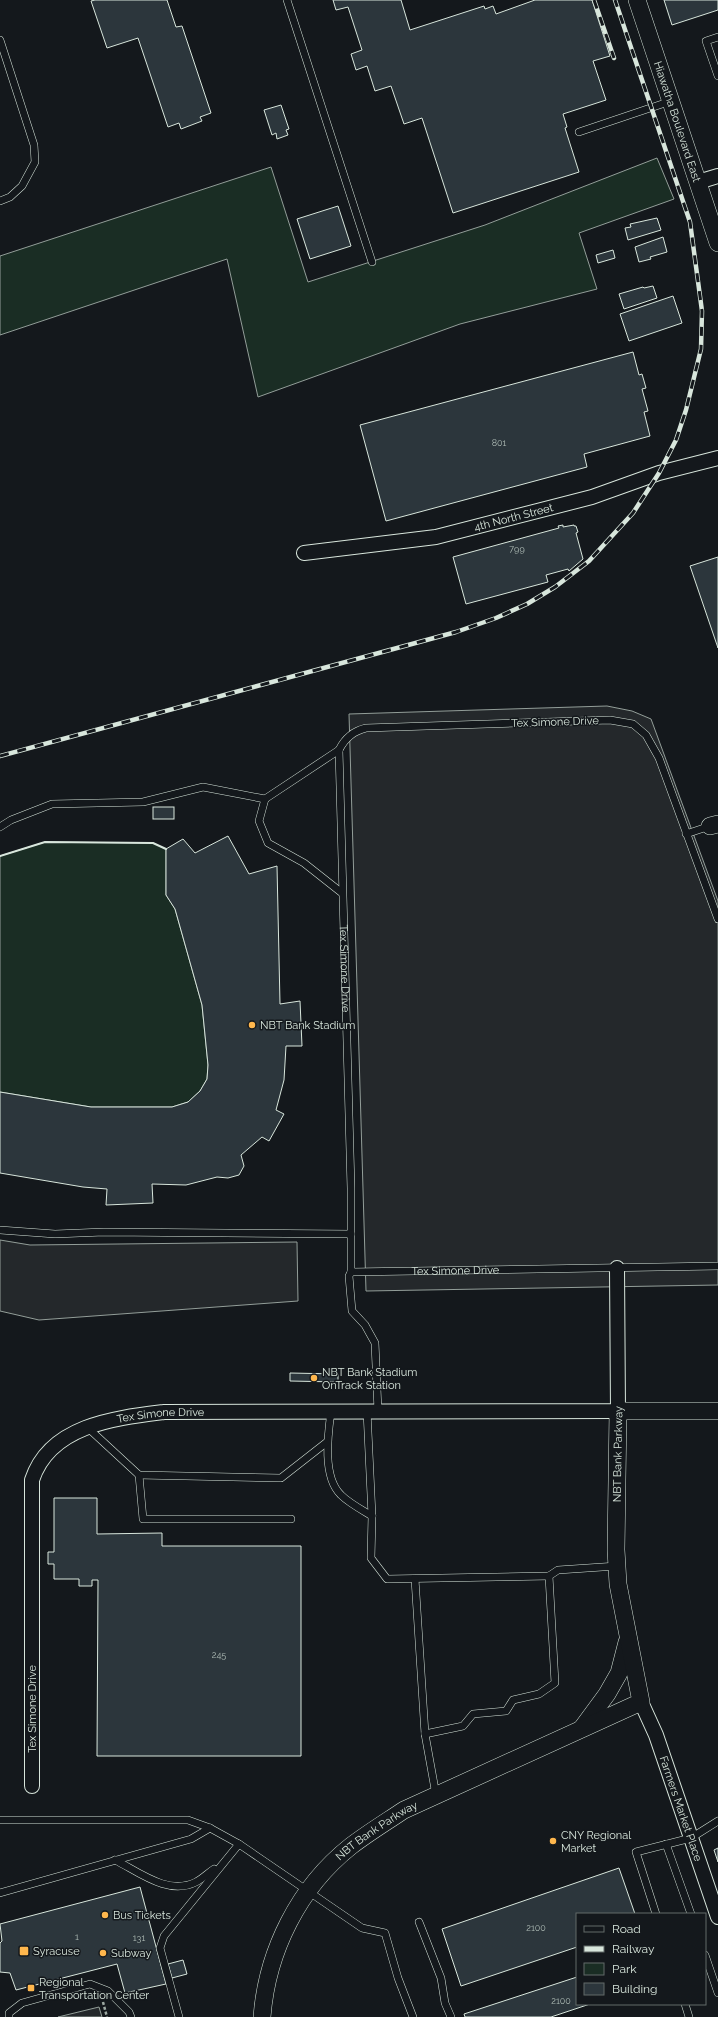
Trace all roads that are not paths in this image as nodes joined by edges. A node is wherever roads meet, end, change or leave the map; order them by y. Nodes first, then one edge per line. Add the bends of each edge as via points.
1 (287, 0) edge
2 (637, 0) edge
3 (718, 37) edge
4 (0, 40) edge
5 (718, 76) edge
6 (671, 101) junction
7 (579, 132) dead end
8 (718, 176) edge
9 (698, 182) junction
10 (0, 201) edge
11 (718, 243) edge
12 (372, 262) dead end
13 (718, 458) edge
14 (304, 553) dead end
15 (339, 750) junction
16 (265, 799) junction
17 (714, 825) edge
18 (0, 827) edge
19 (686, 834) junction
20 (342, 893) junction
21 (718, 919) edge
22 (0, 1230) edge
23 (351, 1234) junction
24 (718, 1266) edge
25 (617, 1268) junction
26 (350, 1272) junction
27 (331, 1411) junction
28 (372, 1411) junction
29 (618, 1411) junction
30 (718, 1411) edge
31 (88, 1428) junction
32 (327, 1442) junction
33 (139, 1475) junction
34 (372, 1516) junction
35 (291, 1519) dead end
36 (617, 1566) junction
37 (549, 1576) junction
38 (415, 1579) junction
39 (628, 1640) junction
40 (641, 1702) junction
41 (580, 1730) junction
42 (425, 1734) junction
43 (32, 1786) dead end
44 (436, 1796) junction
45 (0, 1820) edge
46 (718, 1821) edge
47 (210, 1828) junction
48 (691, 1838) junction
49 (239, 1844) junction
50 (666, 1844) junction
51 (115, 1860) junction
52 (221, 1865) junction
53 (308, 1892) junction
54 (0, 1893) edge
55 (656, 1913) edge
56 (691, 1913) edge
57 (718, 1917) edge
58 (419, 1922) dead end
59 (706, 1958) edge
60 (718, 1993) edge
61 (685, 2005) edge
62 (9, 2017) edge
63 (131, 2017) edge
64 (179, 2017) edge
65 (262, 2017) edge
66 (413, 2017) edge
67 (451, 2017) edge
68 (689, 2017) edge

1 - 12 lane
2 - 6 street, Hiawatha Boulevard East
3 - 5 lane via 706,41
4 - 10 lane via 34,145 35,162 22,186 10,197
6 - 7 lane
6 - 9 street, Hiawatha Boulevard East
8 - 9 street
9 - 11 street, Hiawatha Boulevard East
13 - 14 street, 4th North Street via 659,473 592,497 436,537
15 - 16 lane
15 - 19 lane, Tex Simone Drive via 343,741 356,730 366,728 610,720 633,724 646,735 658,758
15 - 20 lane, Tex Simone Drive
16 - 18 lane via 203,787 143,802 52,804
16 - 20 lane via 259,821 268,843 304,863
17 - 19 lane
19 - 21 lane, Tex Simone Drive
20 - 23 lane, Tex Simone Drive
22 - 23 lane via 55,1234
23 - 26 lane, Tex Simone Drive
24 - 25 lane, Tex Simone Drive
25 - 26 lane, Tex Simone Drive
25 - 29 street, NBT Bank Parkway
26 - 28 lane via 352,1311 366,1325 375,1344
27 - 28 street, Tex Simone Drive
27 - 31 street, Tex Simone Drive via 164,1412 120,1418
27 - 32 lane
28 - 29 street, Tex Simone Drive
28 - 34 lane
29 - 30 street, Tex Simone Drive
29 - 36 street, NBT Bank Parkway
31 - 33 lane
31 - 43 street, Tex Simone Drive via 57,1442 36,1468 32,1480
32 - 33 lane via 281,1478
32 - 34 lane via 331,1478 340,1495
33 - 35 lane via 142,1518
34 - 38 lane via 371,1558 387,1579
36 - 37 lane via 558,1570
36 - 39 street, NBT Bank Parkway
37 - 38 lane
37 - 42 lane via 555,1683 540,1694 513,1700 506,1711 473,1714 463,1726
38 - 42 lane
39 - 40 street, NBT Bank Parkway
39 - 41 street, NBT Bank Parkway via 619,1673
40 - 41 street, NBT Bank Parkway
40 - 48 street, Farmers Market Place via 656,1735
41 - 44 street, NBT Bank Parkway
42 - 44 lane
44 - 53 street, NBT Bank Parkway via 404,1810 349,1847 328,1867
45 - 47 lane via 188,1820
46 - 48 lane
47 - 49 lane
47 - 51 lane via 191,1839
48 - 50 lane
48 - 57 street, Farmers Market Place
49 - 52 lane
49 - 53 lane
50 - 55 lane via 636,1852
50 - 56 lane
51 - 52 lane via 152,1881 183,1887 196,1882
51 - 54 lane
52 - 64 lane via 164,1936 160,1948
53 - 65 street, NBT Bank Parkway via 284,1930 269,1974
53 - 66 lane via 362,1928 385,1933
58 - 67 lane via 441,1978 445,2003
59 - 60 lane
61 - 68 lane
62 - 63 lane via 9,2013 22,2003 90,1984 108,1991

